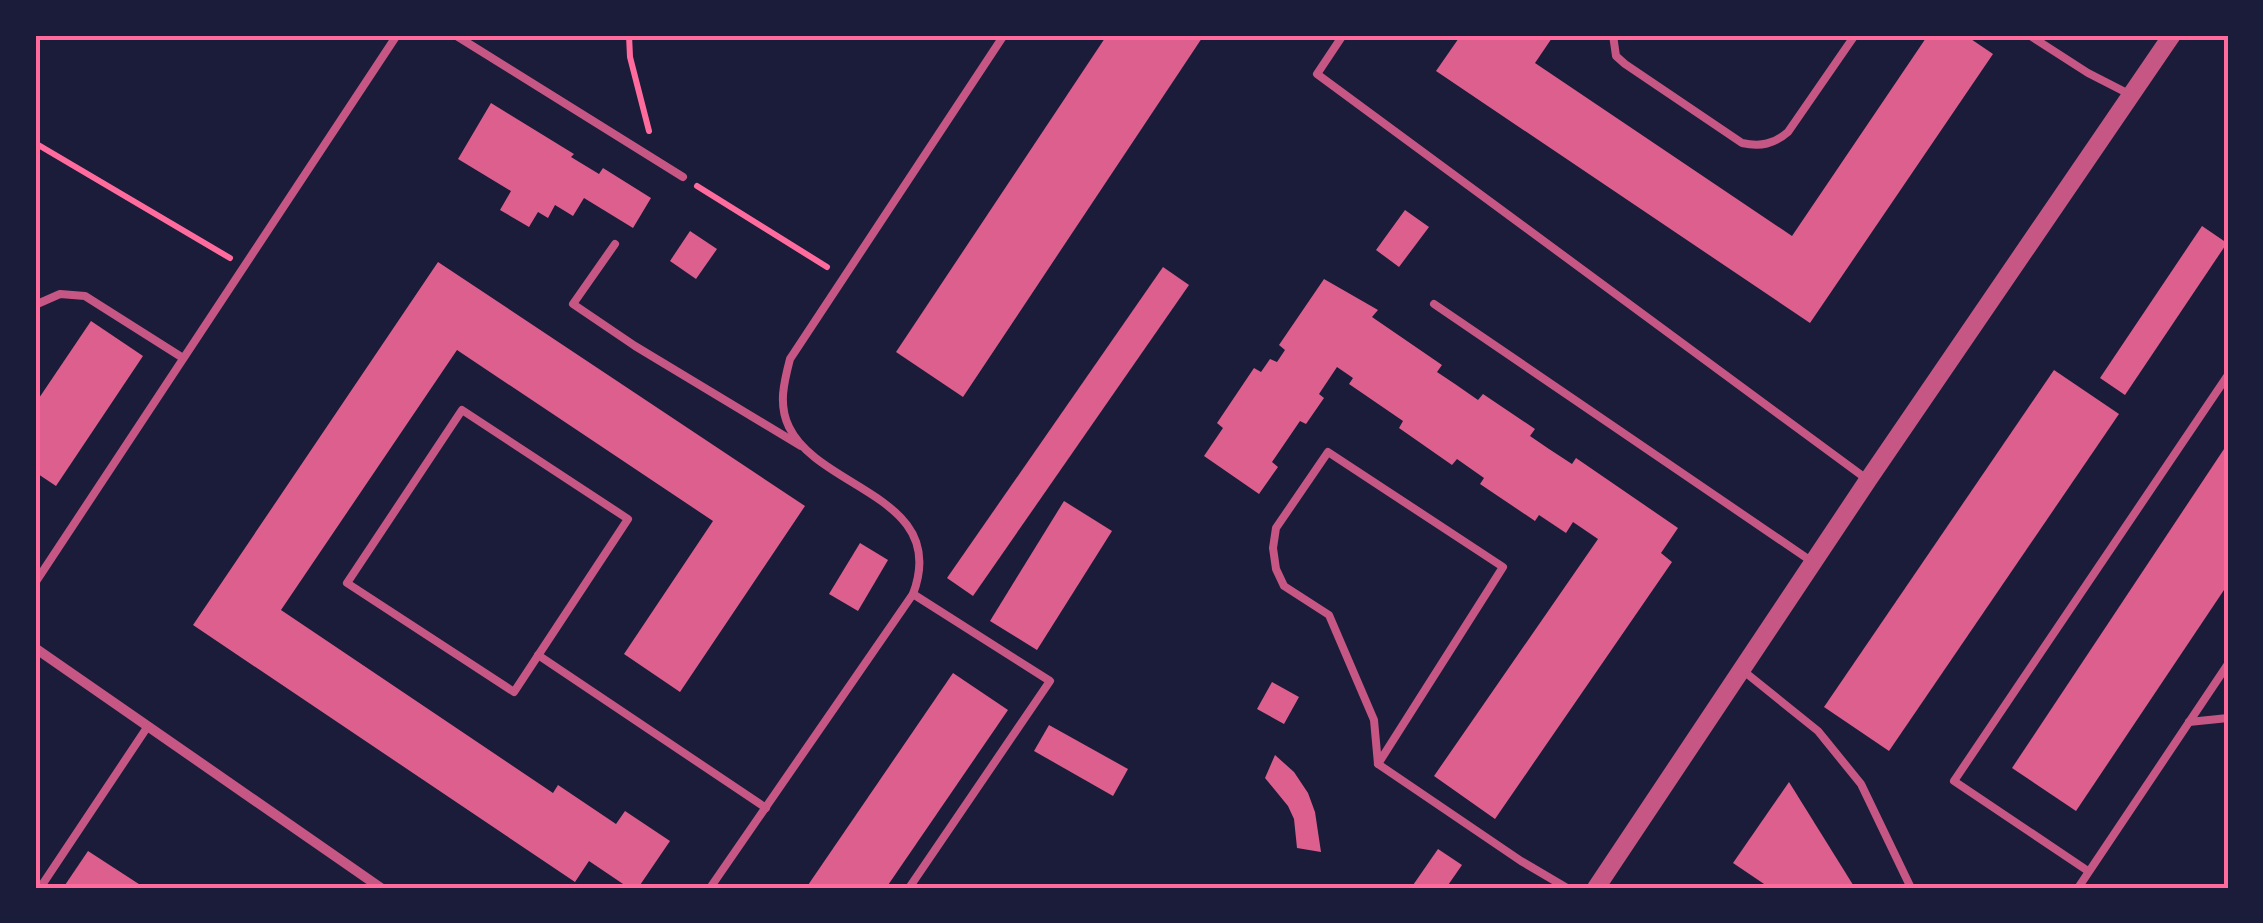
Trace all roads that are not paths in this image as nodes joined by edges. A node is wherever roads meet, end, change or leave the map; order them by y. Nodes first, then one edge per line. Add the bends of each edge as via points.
1 (397, 35) edge
2 (455, 35) edge
3 (1004, 35) edge
4 (1343, 35) edge
5 (1613, 35) edge
6 (1855, 35) edge
7 (2029, 35) edge
8 (2172, 35) edge
9 (2131, 95) junction
10 (684, 177) road end
11 (614, 244) dead end
12 (1434, 304) dead end
13 (35, 305) edge
14 (183, 358) junction
15 (2228, 375) edge
16 (802, 448) junction
17 (1868, 480) junction
18 (1814, 563) junction
19 (35, 583) edge
20 (913, 594) junction
21 (35, 648) edge
22 (538, 655) junction
23 (2228, 664) edge
24 (1742, 669) junction
25 (2228, 718) edge
26 (2189, 722) junction
27 (148, 726) junction
28 (1378, 764) junction
29 (766, 808) junction
30 (2088, 871) junction
31 (40, 888) edge
32 (382, 888) edge
33 (710, 888) edge
34 (909, 888) edge
35 (1567, 888) edge
36 (1596, 888) edge
37 (1911, 888) edge
38 (2078, 888) edge

1 - 14 lane
2 - 10 lane
3 - 16 lane via 790,359 783,406
4 - 17 lane via 1317,74
5 - 6 lane via 1616,56 1625,64 1754,146 1788,132
7 - 9 lane
8 - 9 street
9 - 17 street
11 - 16 lane via 574,304
12 - 18 lane
13 - 14 lane via 60,294 86,296
14 - 19 lane
15 - 30 lane via 1954,781
16 - 20 lane via 901,518 918,553
17 - 18 street
18 - 24 street
20 - 29 lane
20 - 34 lane via 1050,681
21 - 27 street
22 - 22 lane via 514,692 347,583 462,410 628,519
22 - 29 lane
23 - 26 lane
24 - 36 street
24 - 37 lane via 1818,731 1861,784
25 - 26 lane
26 - 30 lane
27 - 31 lane
27 - 32 street
28 - 28 lane via 1504,567 1328,452 1276,528 1276,569 1284,586 1329,615 1374,720
28 - 35 lane
29 - 33 lane
30 - 38 lane

